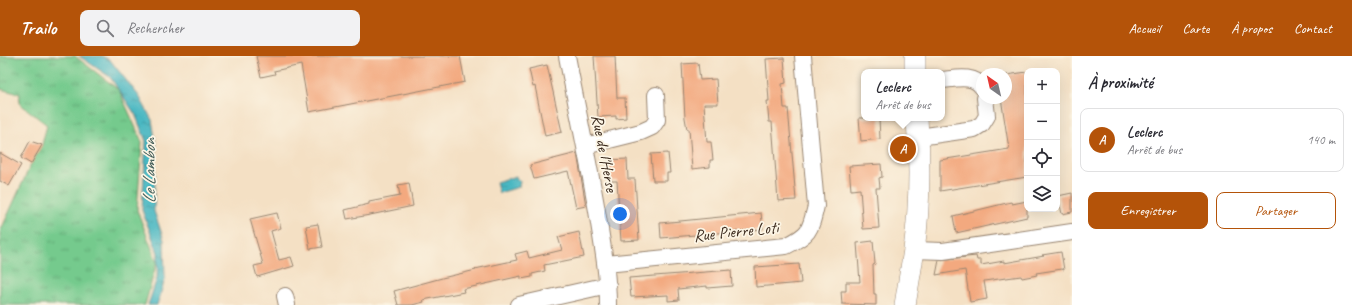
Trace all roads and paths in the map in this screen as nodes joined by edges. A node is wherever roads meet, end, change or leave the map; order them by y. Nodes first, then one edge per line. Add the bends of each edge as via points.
1 (567, 56) edge
2 (803, 56) edge
3 (914, 56) edge
4 (915, 69) edge
5 (945, 80) edge
6 (976, 81) edge
7 (656, 95) dead end
8 (986, 104) edge
9 (918, 127) edge
10 (585, 146) junction
11 (1072, 232) edge
12 (914, 250) junction
13 (606, 264) junction
14 (608, 285) junction
15 (519, 305) edge
16 (608, 305) edge
17 (905, 305) edge

1 - 10 street, Rue de l'Herse
2 - 13 street, Rue Pierre Loti via 816,206 811,226 802,238 786,246
3 - 4 main road
5 - 6 street via 971,78
7 - 10 street via 657,120 652,127
8 - 9 street via 987,116 982,124 974,129
9 - 12 main road via 918,190
10 - 13 street, Rue de l'Herse
11 - 12 street via 943,251
12 - 17 main road
13 - 14 street, Rue de l'Herse
14 - 15 street
14 - 16 street, Rue de l'Herse

